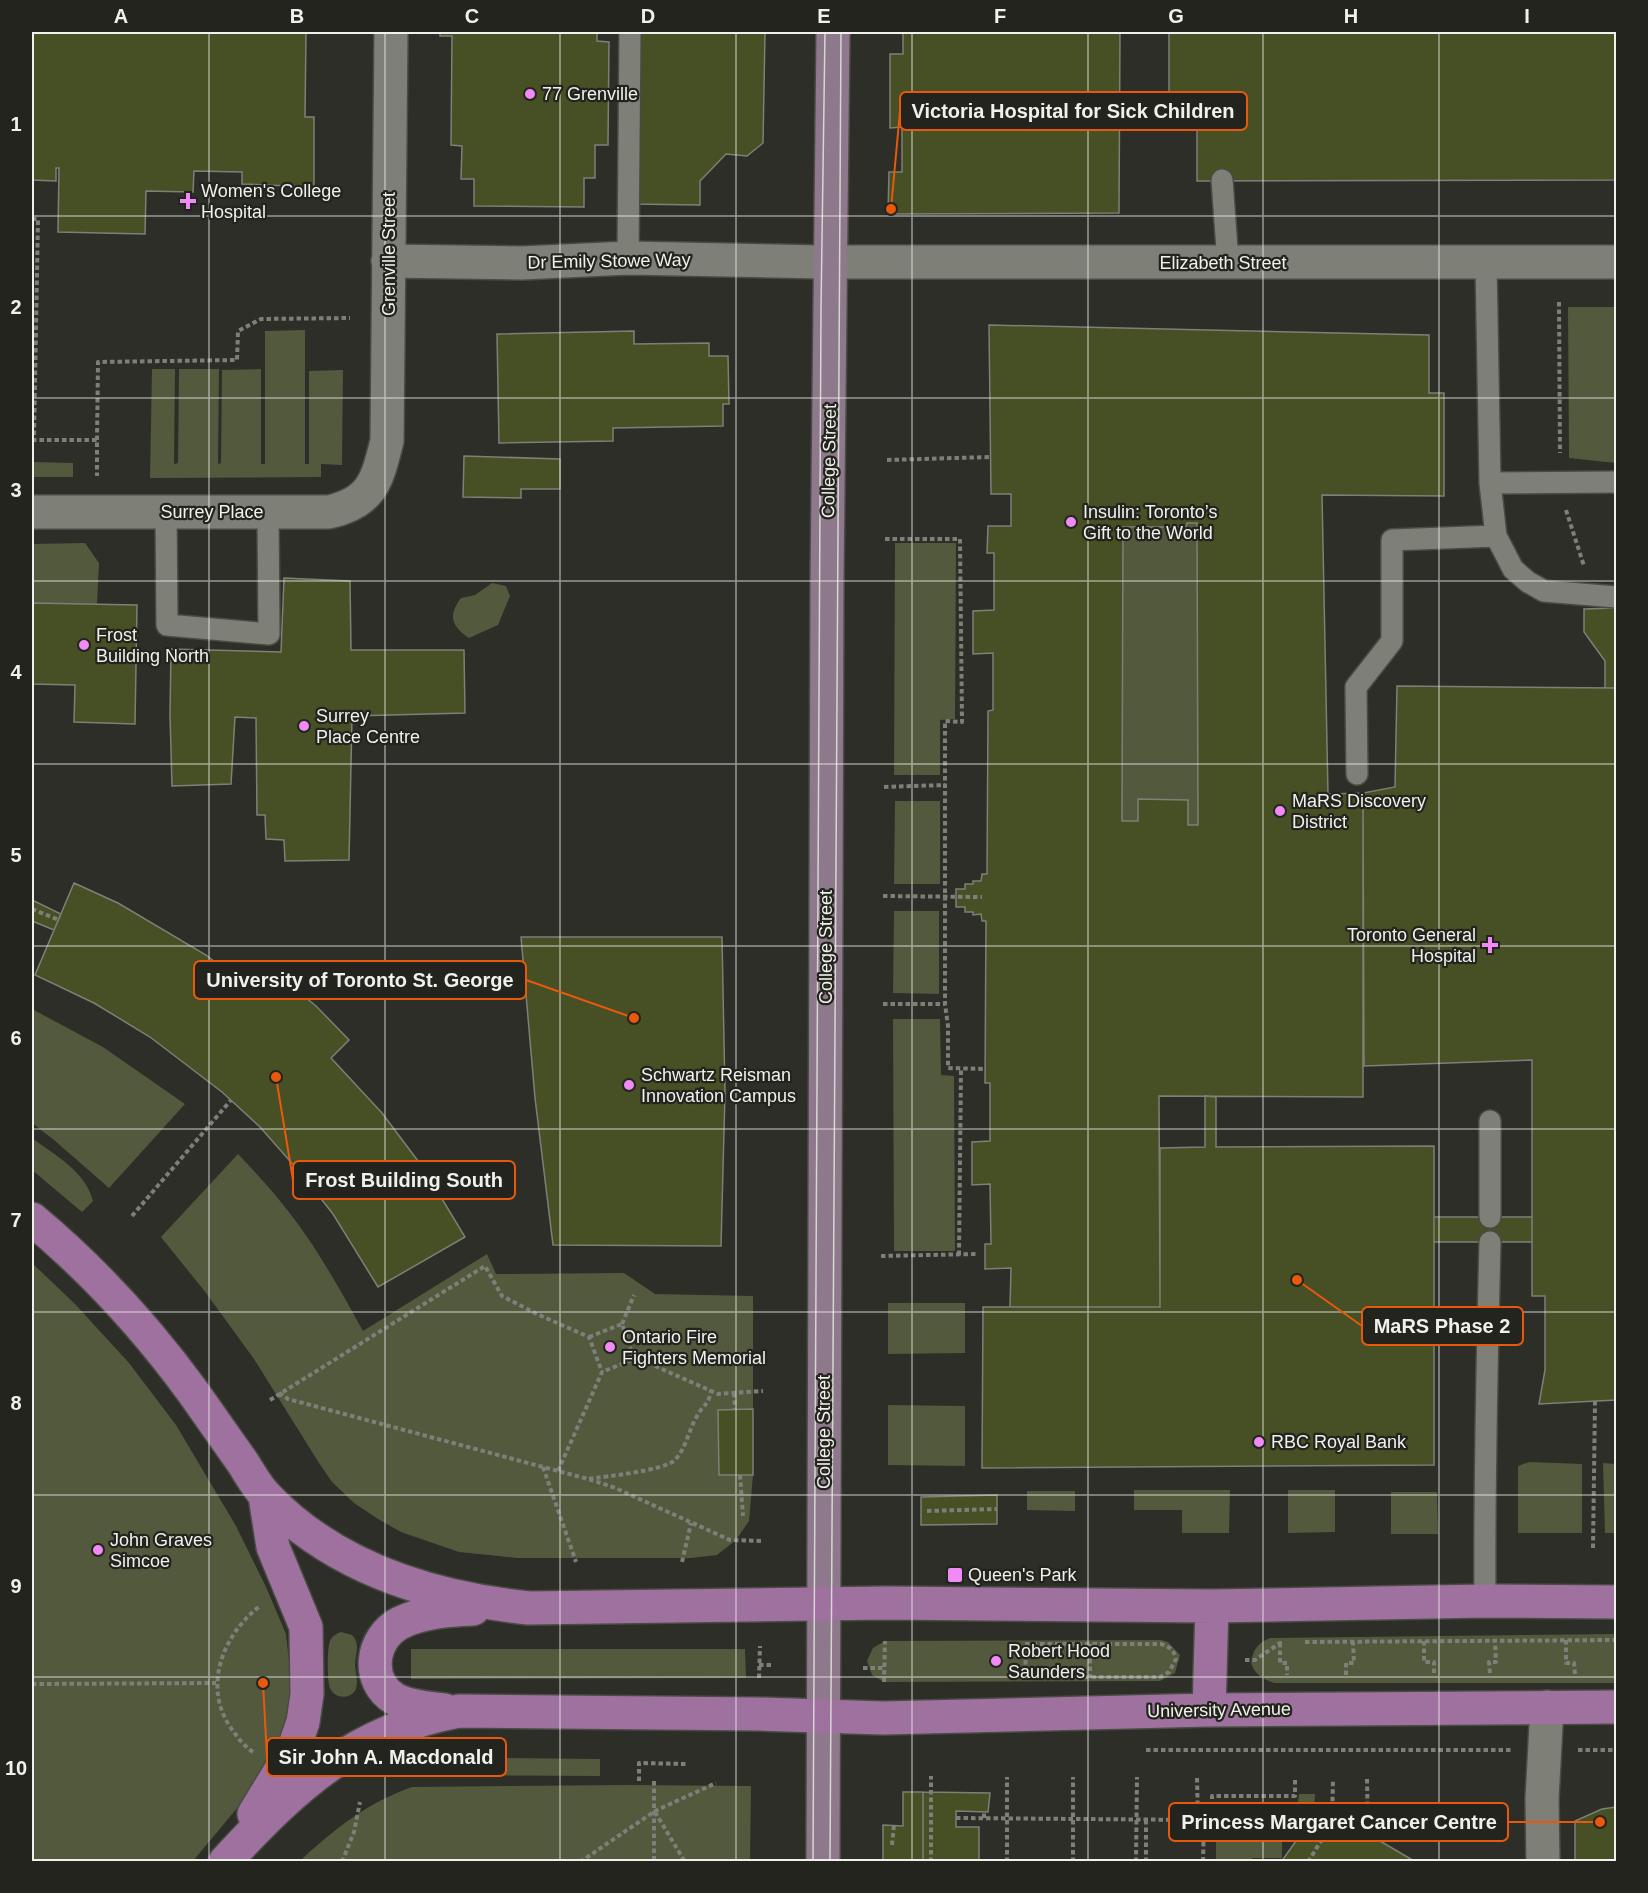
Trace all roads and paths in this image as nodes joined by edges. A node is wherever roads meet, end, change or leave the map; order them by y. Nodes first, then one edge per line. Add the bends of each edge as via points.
1 (391, 32) edge
2 (630, 32) edge
3 (833, 32) edge
4 (1222, 180) dead end
5 (32, 219) edge
6 (628, 258) junction
7 (388, 261) junction
8 (830, 262) junction
9 (1617, 262) edge
10 (1228, 263) junction
11 (1486, 263) junction
12 (350, 318) dead end
13 (97, 440) junction
14 (990, 457) dead end
15 (887, 460) dead end
16 (378, 476) joint
17 (1617, 482) edge
18 (97, 483) dead end
19 (1490, 483) junction
20 (32, 512) edge
21 (166, 512) junction
22 (268, 512) junction
23 (1496, 536) junction
24 (885, 539) dead end
25 (1617, 597) edge
26 (1356, 774) dead end
27 (945, 785) junction
28 (884, 787) dead end
29 (883, 896) dead end
30 (945, 897) junction
31 (982, 897) dead end
32 (32, 909) edge
33 (58, 920) dead end
34 (883, 1004) dead end
35 (945, 1004) junction
36 (961, 1068) junction
37 (985, 1069) dead end
38 (231, 1100) dead end
39 (1490, 1121) dead end
40 (132, 1216) dead end
41 (1490, 1217) dead end
42 (32, 1220) edge
43 (1490, 1242) dead end
44 (977, 1254) dead end
45 (959, 1255) junction
46 (881, 1256) dead end
47 (634, 1295) dead end
48 (622, 1324) junction
49 (589, 1337) junction
50 (634, 1359) junction
51 (602, 1372) junction
52 (711, 1390) junction
53 (763, 1391) dead end
54 (279, 1393) junction
55 (734, 1393) junction
56 (270, 1400) dead end
57 (1595, 1401) dead end
58 (735, 1410) dead end
59 (543, 1467) junction
60 (558, 1471) junction
61 (740, 1475) dead end
62 (588, 1479) junction
63 (266, 1496) junction
64 (997, 1509) dead end
65 (927, 1511) dead end
66 (743, 1516) dead end
67 (692, 1523) junction
68 (762, 1541) dead end
69 (1593, 1548) dead end
70 (576, 1562) dead end
71 (682, 1562) dead end
72 (291, 1592) junction
73 (1485, 1601) junction
74 (1617, 1602) edge
75 (823, 1604) junction
76 (1212, 1606) junction
77 (529, 1608) junction
78 (1566, 1640) junction
79 (1617, 1640) edge
80 (885, 1641) dead end
81 (1425, 1641) junction
82 (1495, 1641) junction
83 (1290, 1642) dead end
84 (1301, 1642) dead end
85 (1353, 1642) junction
86 (1280, 1643) junction
87 (1090, 1644) junction
88 (760, 1646) dead end
89 (1210, 1659) junction
90 (759, 1665) junction
91 (773, 1665) dead end
92 (863, 1668) dead end
93 (885, 1668) junction
94 (1479, 1674) dead end
95 (1287, 1675) dead end
96 (1335, 1675) dead end
97 (1445, 1675) dead end
98 (1585, 1675) dead end
99 (1090, 1677) junction
100 (759, 1681) dead end
101 (884, 1682) dead end
102 (216, 1683) junction
103 (32, 1684) edge
104 (1547, 1707) junction
105 (1617, 1707) edge
106 (1209, 1710) junction
107 (459, 1711) junction
108 (822, 1716) junction
109 (1596, 1750) dead end
110 (1617, 1750) edge
111 (686, 1764) dead end
112 (280, 1773) junction
113 (931, 1776) dead end
114 (1007, 1777) dead end
115 (1073, 1777) dead end
116 (1137, 1777) dead end
117 (1197, 1778) dead end
118 (1295, 1778) dead end
119 (1333, 1779) dead end
120 (1367, 1779) dead end
121 (639, 1781) dead end
122 (654, 1781) dead end
123 (716, 1783) dead end
124 (360, 1802) dead end
125 (655, 1811) junction
126 (984, 1812) dead end
127 (956, 1818) dead end
128 (984, 1818) junction
129 (1006, 1818) junction
130 (1073, 1819) junction
131 (1137, 1820) junction
132 (1146, 1820) junction
133 (1198, 1820) junction
134 (1204, 1820) junction
135 (894, 1825) dead end
136 (1368, 1834) dead end
137 (892, 1845) dead end
138 (229, 1857) edge
139 (342, 1862) edge
140 (580, 1862) edge
141 (654, 1862) edge
142 (685, 1862) edge
143 (823, 1862) edge
144 (931, 1862) edge
145 (1007, 1862) edge
146 (1073, 1862) edge
147 (1136, 1862) edge
148 (1146, 1862) edge
149 (1203, 1862) edge
150 (1308, 1862) edge
151 (1543, 1862) edge

1 - 7 street, Grenville Street
2 - 6 lane
3 - 8 main road, College Street
4 - 10 lane
5 - 13 path via 38,219 34,440
6 - 7 street, Dr Emily Stowe Way via 522,263
6 - 8 street, Dr Emily Stowe Way
7 - 16 street, Grenville Street via 387,441
8 - 10 street, Elizabeth Street
8 - 75 main road, College Street
9 - 11 street, Elizabeth Street
10 - 11 street, Elizabeth Street
11 - 19 lane
12 - 13 path via 261,319 238,331 237,360 98,362
13 - 18 path
14 - 15 path
16 - 22 street, Surrey Place via 362,498 346,508 329,512
17 - 19 lane
19 - 23 lane
20 - 21 street, Surrey Place
21 - 22 street, Surrey Place
21 - 22 lane via 167,625 269,634
23 - 25 lane via 1513,569 1544,591
23 - 26 lane via 1392,540 1392,641 1356,687
24 - 27 path via 960,539 962,722 945,721
27 - 28 path
27 - 30 path
29 - 30 path
30 - 31 path
30 - 35 path
32 - 33 path
34 - 35 path
35 - 36 path via 948,1068
36 - 37 path
36 - 45 path
38 - 40 path
39 - 41 lane
42 - 63 main road via 81,1264 148,1335
43 - 73 lane
44 - 45 path
45 - 46 path
47 - 48 path
48 - 49 path
48 - 50 path
49 - 51 path
49 - 54 path via 502,1296 485,1266
50 - 51 path
50 - 52 path
51 - 60 path
52 - 55 path via 718,1394
52 - 62 path via 710,1402 696,1416 674,1461 661,1468
53 - 55 path
54 - 56 path
54 - 59 path via 288,1399
55 - 58 path
57 - 69 path
59 - 60 path
59 - 70 path
60 - 62 path
61 - 66 path
62 - 67 path
63 - 72 main road via 273,1547
63 - 77 main road via 307,1531 374,1571 456,1598
64 - 65 path
67 - 68 path via 730,1540
67 - 71 path
72 - 102 path via 263,1605 237,1627 221,1660
72 - 112 main road via 306,1626 307,1694 303,1722
73 - 74 main road
73 - 76 main road
75 - 76 main road
75 - 77 main road
75 - 108 main road, College Street
76 - 89 main road
77 - 107 main road via 455,1610 418,1616 386,1634 374,1664 384,1689 403,1703
78 - 79 path
78 - 82 path
78 - 98 path via 1566,1663 1574,1663 1575,1675
80 - 93 path
81 - 82 path
81 - 85 path
81 - 97 path via 1424,1662 1434,1662 1434,1675
82 - 94 path via 1496,1662 1489,1662 1490,1674
83 - 86 path
84 - 85 path
85 - 96 path via 1354,1663 1346,1663 1346,1675
86 - 89 path via 1255,1660
86 - 95 path via 1280,1663 1287,1663
87 - 99 path
87 - 99 path via 1025,1644 1026,1677
87 - 99 path via 1161,1644 1174,1652 1176,1659 1169,1672 1160,1677
88 - 90 path
89 - 106 main road
90 - 91 path
90 - 100 path
92 - 93 path
93 - 101 path
102 - 103 path
102 - 112 path via 226,1722 247,1748
104 - 105 main road, University Avenue
104 - 106 main road, University Avenue
104 - 151 street
106 - 108 main road, University Avenue via 895,1718
107 - 108 main road
107 - 138 main road via 399,1726 340,1757 283,1803
108 - 143 main road, College Street
109 - 110 path
111 - 121 path via 639,1763
112 - 138 main road
113 - 144 path
114 - 129 path
115 - 130 path
116 - 131 path
117 - 133 path
118 - 134 path via 1295,1796 1212,1796 1213,1820
119 - 150 path via 1332,1823
120 - 136 path
122 - 125 path
123 - 125 path
124 - 139 path
125 - 140 path
125 - 141 path
125 - 142 path
126 - 128 path
127 - 128 path
128 - 129 path
129 - 130 path
129 - 145 path
130 - 131 path
130 - 146 path
131 - 132 path
131 - 147 path
132 - 133 path
132 - 148 path
133 - 134 path
134 - 149 path
135 - 137 path

